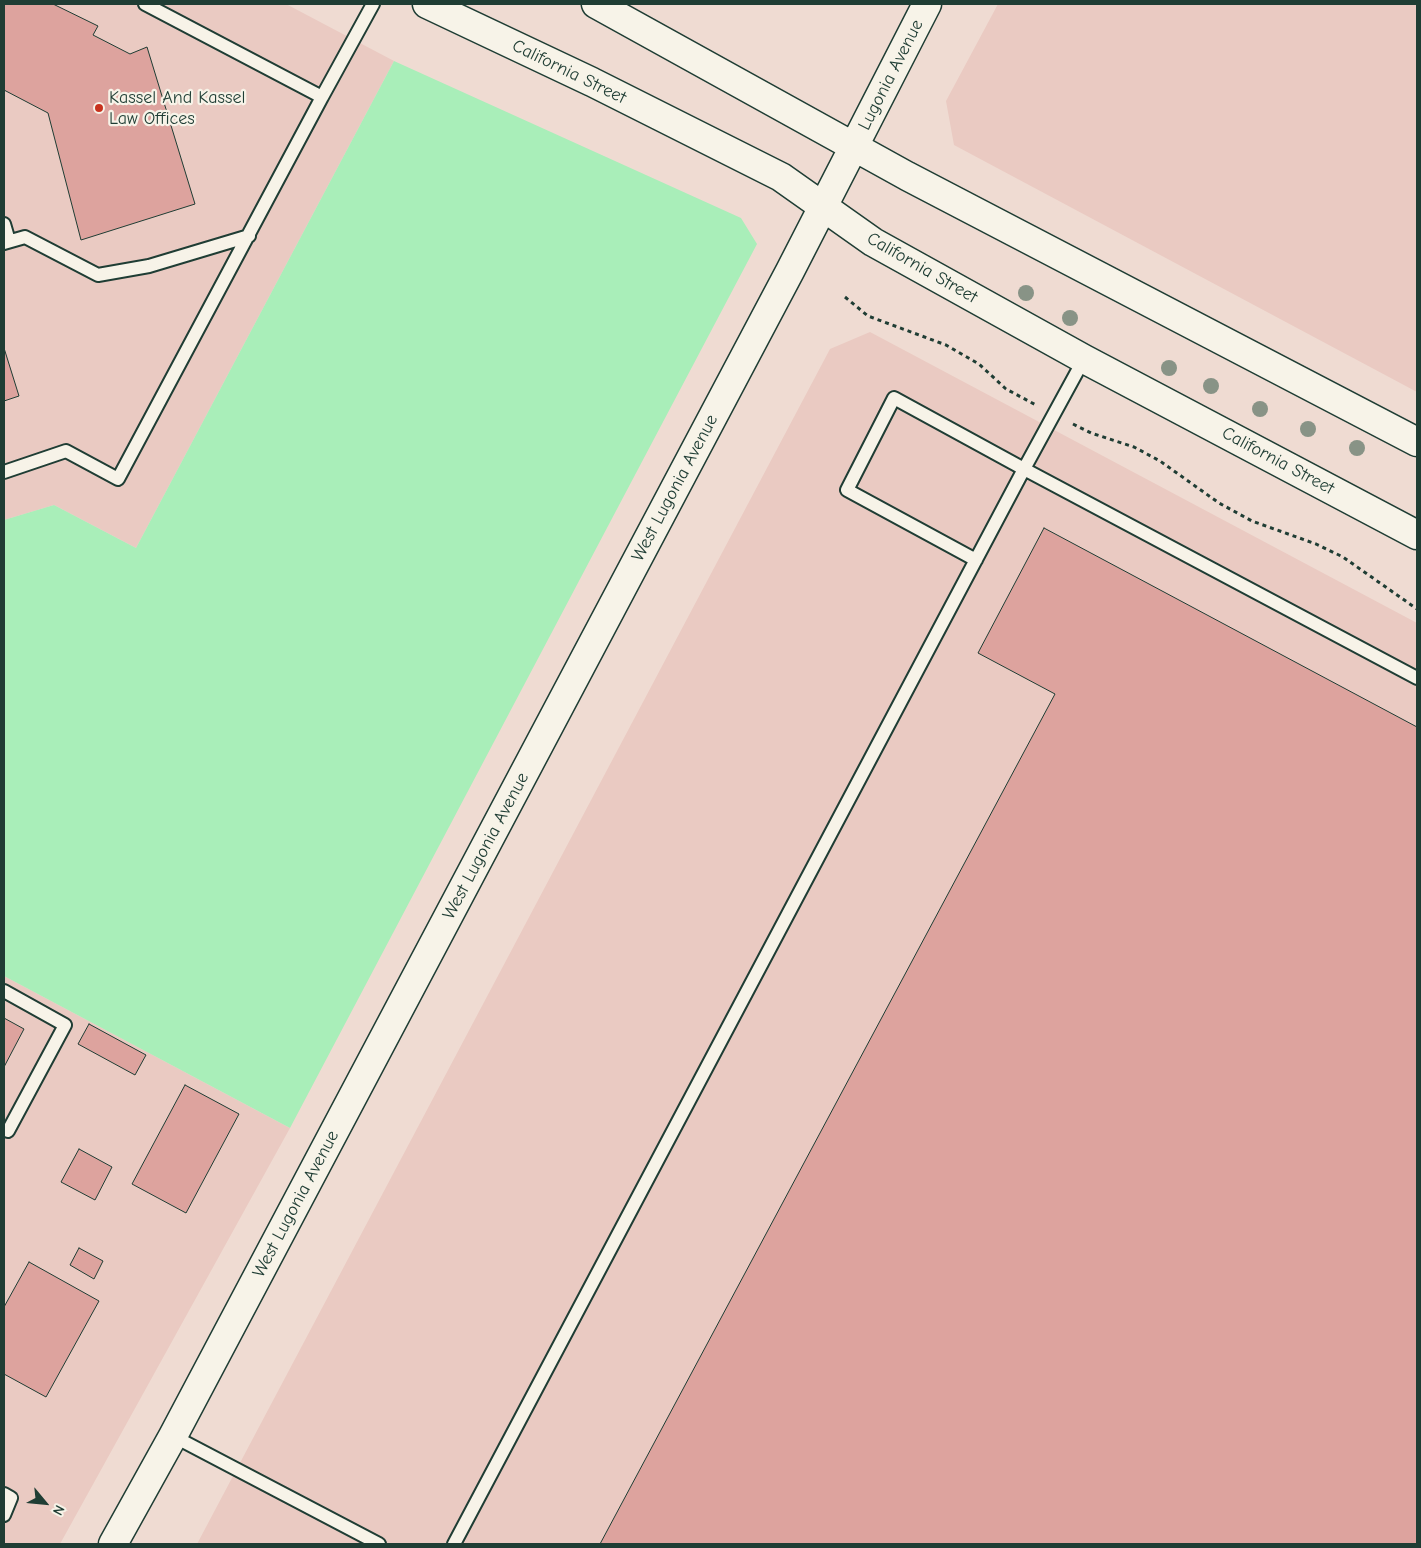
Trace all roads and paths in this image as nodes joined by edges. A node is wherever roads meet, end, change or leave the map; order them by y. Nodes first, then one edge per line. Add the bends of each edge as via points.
1 (145, 4) edge
2 (373, 4) edge
3 (427, 4) edge
4 (596, 4) edge
5 (927, 4) edge
6 (322, 97) junction
7 (854, 146) junction
8 (823, 207) junction
9 (4, 224) edge
10 (249, 236) junction
11 (6, 242) edge
12 (845, 297) dead end
13 (1084, 359) junction
14 (1053, 415) junction
15 (1417, 442) edge
16 (1024, 469) junction
17 (4, 472) edge
18 (1417, 535) edge
19 (976, 560) junction
20 (1417, 609) edge
21 (1417, 678) edge
22 (4, 991) edge
23 (8, 1131) dead end
24 (173, 1436) junction
25 (4, 1494) edge
26 (4, 1515) edge
27 (113, 1544) edge
28 (379, 1544) edge
29 (454, 1544) edge

1 - 6 lane
2 - 6 lane
3 - 8 main road, California Street via 781,177
4 - 7 main road
5 - 7 main road, Lugonia Avenue
6 - 10 lane
7 - 8 main road, West Lugonia Avenue
7 - 15 main road via 958,204
8 - 13 main road, California Street via 873,242
8 - 24 main road, West Lugonia Avenue
9 - 11 lane
10 - 11 lane via 149,266 98,275 25,236
10 - 17 lane via 118,479 66,452
12 - 14 path via 868,316 946,345 979,364 1006,389
13 - 14 lane
13 - 18 main road, California Street
14 - 16 lane
14 - 20 path via 1160,461 1219,503 1252,521 1343,557
16 - 19 lane
16 - 19 lane via 894,398 847,490
16 - 21 lane
19 - 29 lane
22 - 23 lane via 65,1025
24 - 27 main road, West Lugonia Avenue
24 - 28 lane
25 - 26 lane via 11,1498

